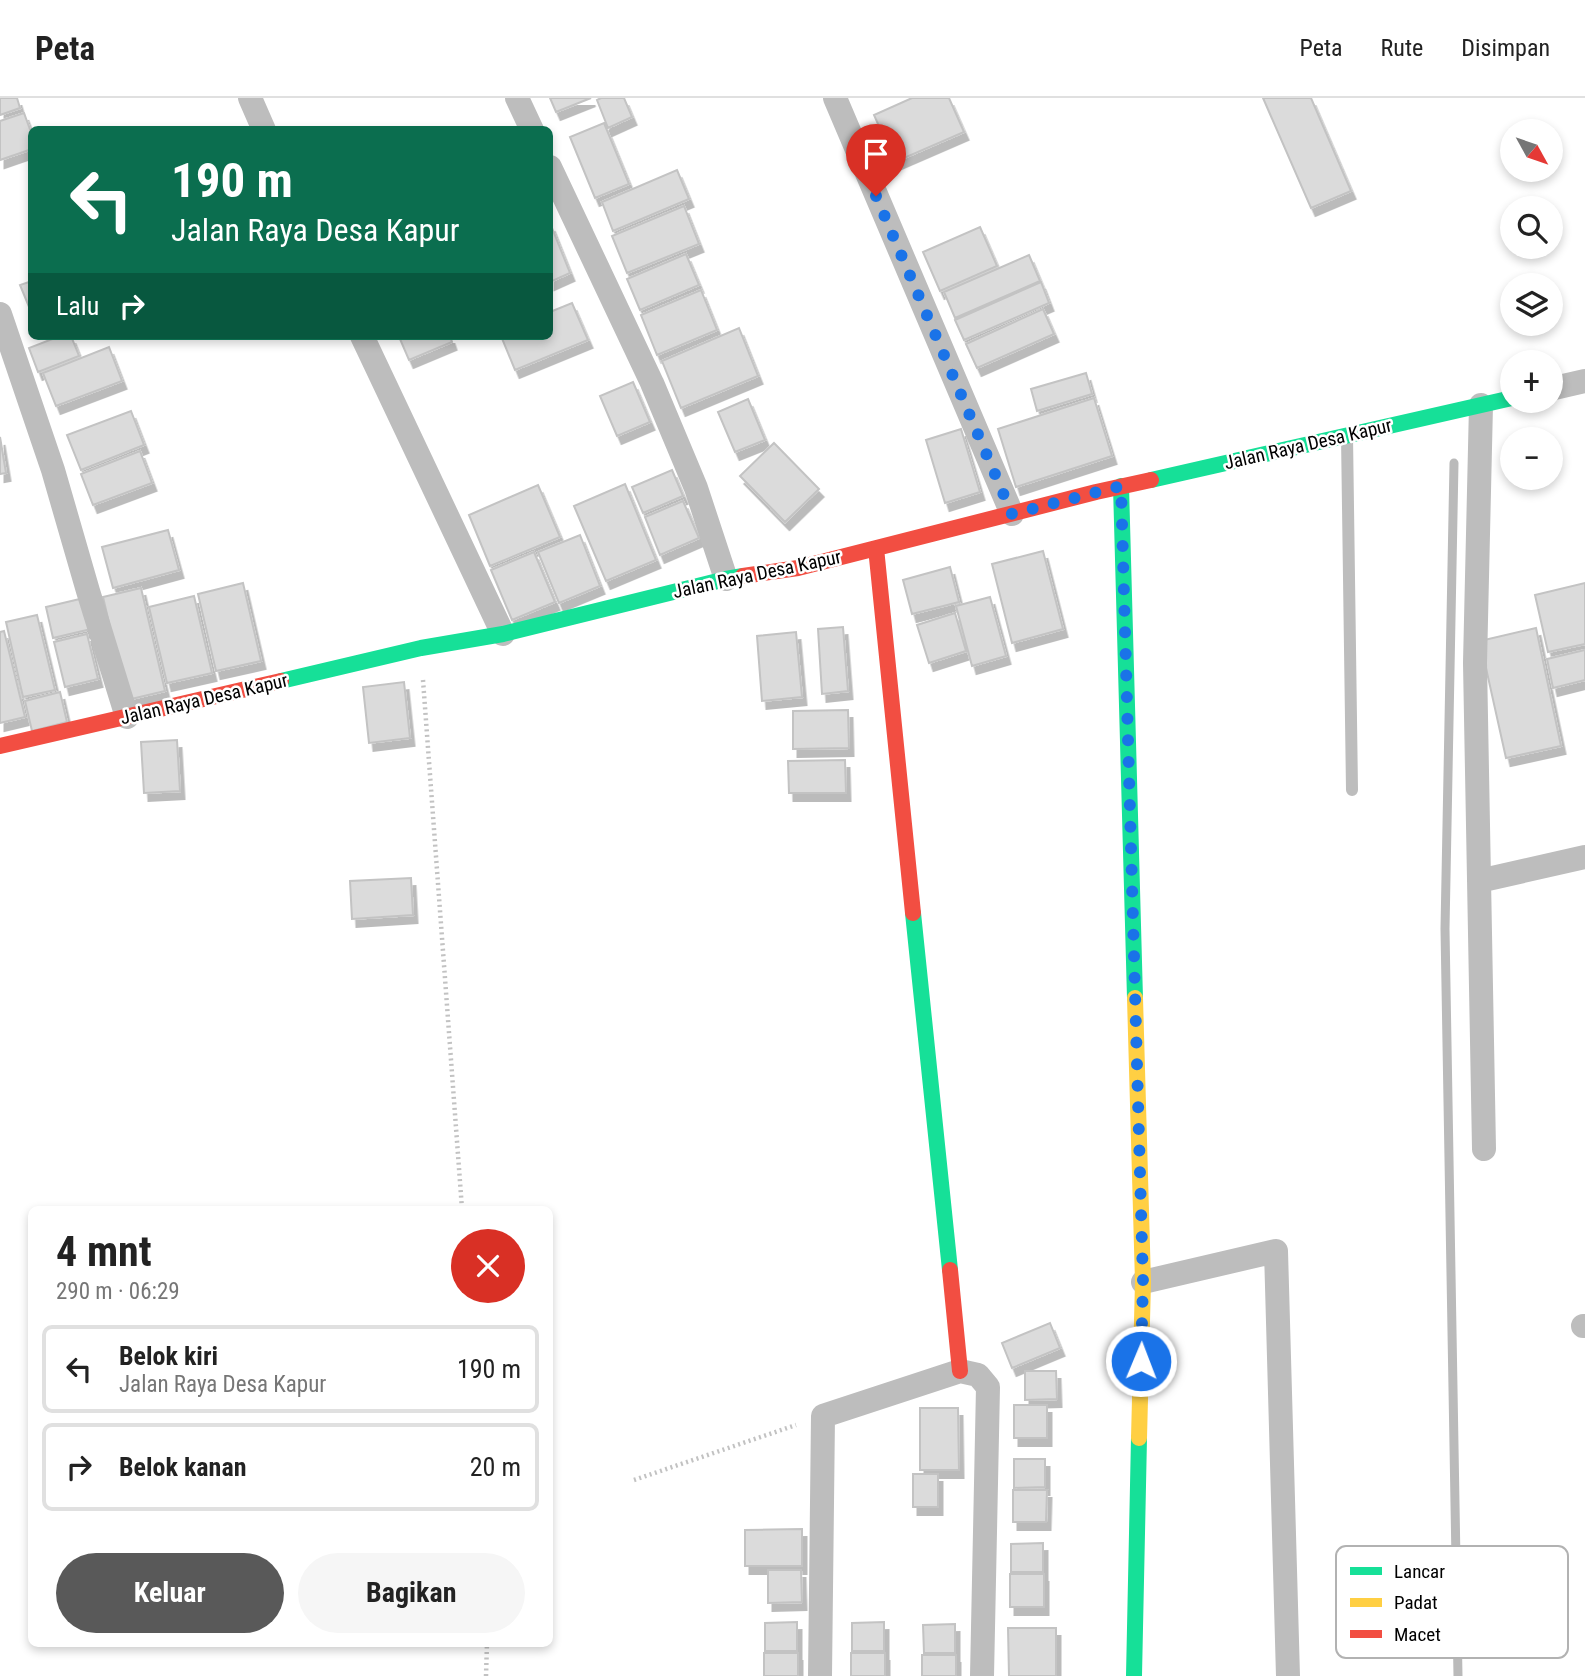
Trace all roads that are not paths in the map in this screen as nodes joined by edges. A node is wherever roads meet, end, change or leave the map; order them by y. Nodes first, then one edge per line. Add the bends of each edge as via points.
1 (250, 98) edge
2 (517, 98) edge
3 (835, 98) edge
4 (262, 126) edge
5 (530, 126) edge
6 (553, 173) edge
7 (0, 314) edge
8 (364, 340) edge
9 (1584, 385) edge
10 (1563, 387) edge
11 (1500, 401) edge
12 (1481, 405) junction
13 (1347, 436) junction
14 (1121, 486) junction
15 (1012, 514) junction
16 (876, 548) junction
17 (726, 579) junction
18 (503, 634) junction
19 (127, 717) junction
20 (0, 746) edge
21 (1352, 790) dead end
22 (1585, 857) edge
23 (1479, 881) junction
24 (1484, 1149) dead end
25 (1143, 1282) junction
26 (960, 1371) junction
27 (820, 1676) edge
28 (982, 1676) edge
29 (1134, 1676) edge
30 (1288, 1676) edge

1 - 4 street
2 - 5 street
3 - 15 street
6 - 17 street via 652,383 696,488
7 - 19 street via 53,470
8 - 18 street
9 - 10 street
11 - 12 street, Jalan Raya Desa Kapur
12 - 13 street, Jalan Raya Desa Kapur
12 - 23 street via 1475,663
13 - 14 street, Jalan Raya Desa Kapur
13 - 21 lane
14 - 15 street, Jalan Raya Desa Kapur
14 - 25 street
15 - 16 street, Jalan Raya Desa Kapur
16 - 17 street, Jalan Raya Desa Kapur via 798,568
16 - 26 street
17 - 18 street, Jalan Raya Desa Kapur
18 - 19 street, Jalan Raya Desa Kapur via 421,648
19 - 20 street, Jalan Raya Desa Kapur
22 - 23 street
23 - 24 street
25 - 29 street
25 - 30 street via 1276,1251
26 - 27 street via 823,1416
26 - 28 street via 978,1375 988,1387

